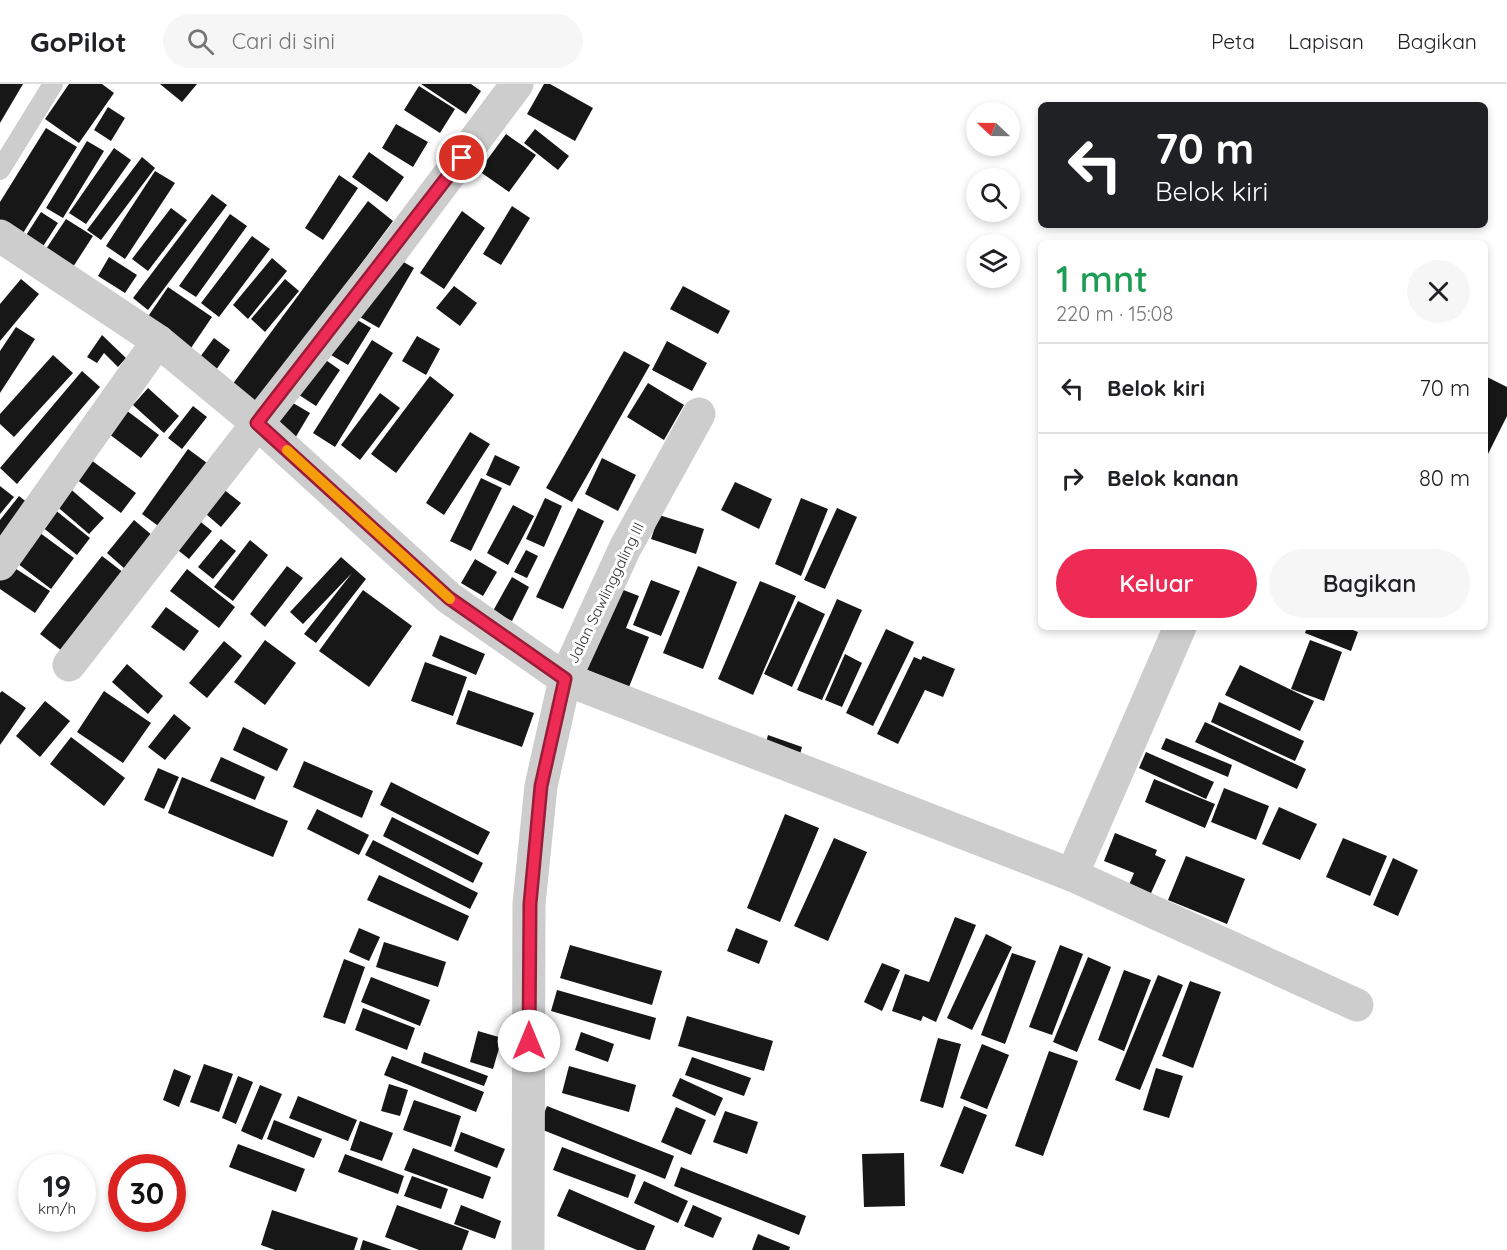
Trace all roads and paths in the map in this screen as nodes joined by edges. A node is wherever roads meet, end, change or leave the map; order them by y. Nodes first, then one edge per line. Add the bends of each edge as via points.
1 (53, 84) edge
2 (517, 84) edge
3 (0, 170) edge
4 (0, 236) edge
5 (158, 341) junction
6 (699, 414) dead end
7 (257, 423) junction
8 (0, 564) edge
9 (1179, 630) edge
10 (69, 665) dead end
11 (565, 679) junction
12 (1072, 875) junction
13 (1357, 1005) dead end
14 (528, 1250) edge

1 - 3 lane
2 - 7 street
4 - 5 street
5 - 7 street
5 - 8 street
6 - 11 street, Jalan Sawlinggaling III via 625,548
7 - 10 street
7 - 11 street via 449,598
9 - 12 street
11 - 12 street
11 - 14 street, Jalan Sawlinggaling III via 541,786 530,904
12 - 13 street

